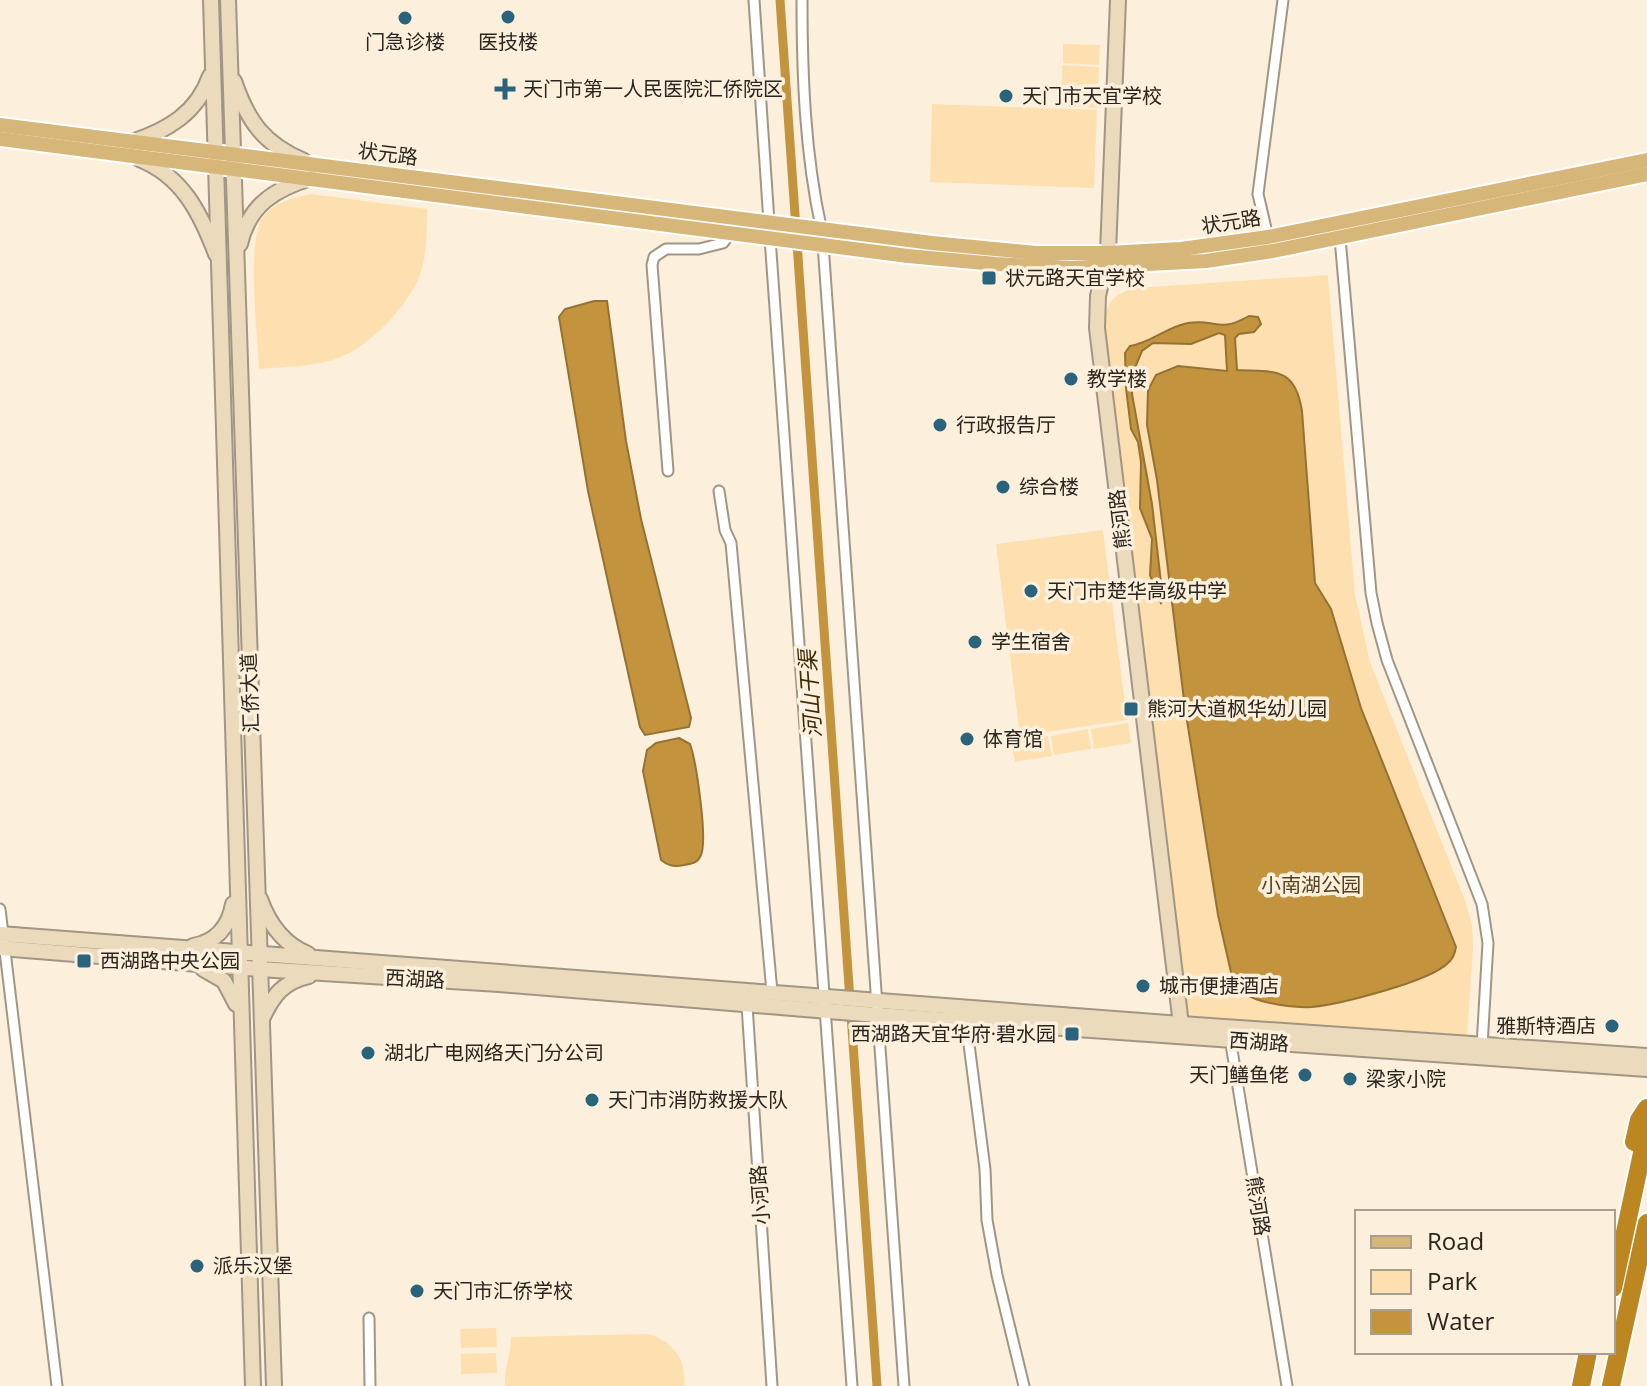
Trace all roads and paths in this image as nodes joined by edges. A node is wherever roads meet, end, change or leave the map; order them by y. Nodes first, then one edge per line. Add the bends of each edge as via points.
1 (211, 0) edge
2 (228, 0) edge
3 (754, 0) edge
4 (802, 0) edge
5 (1118, 0) edge
6 (1283, 0) edge
7 (213, 68) junction
8 (229, 68) junction
9 (0, 125) edge
10 (0, 139) edge
11 (131, 149) junction
12 (224, 160) junction
13 (1647, 160) edge
14 (312, 171) junction
15 (1647, 174) edge
16 (770, 222) junction
17 (818, 227) junction
18 (731, 233) junction
19 (1268, 237) junction
20 (770, 238) junction
21 (1340, 238) junction
22 (819, 244) junction
23 (1107, 260) junction
24 (236, 264) junction
25 (220, 265) junction
26 (668, 471) dead end
27 (719, 491) dead end
28 (236, 888) junction
29 (256, 888) junction
30 (0, 909) edge
31 (2, 941) edge
32 (180, 955) junction
33 (238, 960) junction
34 (258, 962) junction
35 (323, 966) junction
36 (772, 992) junction
37 (827, 1003) junction
38 (747, 1005) junction
39 (873, 1008) junction
40 (966, 1021) junction
41 (240, 1022) junction
42 (261, 1023) junction
43 (1182, 1030) junction
44 (1229, 1034) junction
45 (1482, 1046) junction
46 (1647, 1056) edge
47 (1647, 1069) edge
48 (1647, 1108) edge
49 (1647, 1130) edge
50 (1647, 1182) edge
51 (1647, 1223) edge
52 (1615, 1229) edge
53 (1615, 1279) edge
54 (369, 1318) dead end
55 (1615, 1329) edge
56 (1588, 1354) edge
57 (1599, 1354) edge
58 (1610, 1354) edge
59 (57, 1386) edge
60 (253, 1386) edge
61 (274, 1386) edge
62 (370, 1386) edge
63 (772, 1386) edge
64 (852, 1386) edge
65 (904, 1386) edge
66 (1024, 1386) edge
67 (1287, 1386) edge
68 (1581, 1386) edge
69 (1592, 1386) edge
70 (1602, 1386) edge
71 (1611, 1386) edge

1 - 7 main road, 汇侨大道
2 - 8 main road, 汇侨大道
3 - 16 street
4 - 17 street via 802,65
5 - 23 main road, 熊河路
6 - 19 street via 1258,194
7 - 8 main road via 222,83
7 - 11 main road via 205,90 183,117
7 - 12 main road, 汇侨大道
8 - 12 main road, 汇侨大道
8 - 14 main road via 246,111 262,134
9 - 11 main road, 状元路
10 - 11 main road, 状元路
11 - 12 main road, 状元路
11 - 25 main road via 188,195
12 - 14 main road, 状元路
12 - 24 main road, 汇侨大道
12 - 25 main road, 汇侨大道
13 - 19 main road, 状元路
14 - 16 main road, 状元路
14 - 18 main road, 状元路
14 - 24 main road via 253,211
15 - 21 main road, 状元路
16 - 17 main road, 状元路
17 - 23 main road, 状元路
18 - 20 main road, 状元路
18 - 26 street via 723,243 666,249 654,257
19 - 23 main road, 状元路
20 - 22 main road, 状元路
20 - 37 street
21 - 23 main road, 状元路 via 1221,259
21 - 45 street via 1371,593 1387,660 1482,904 1488,943
22 - 23 main road, 状元路 via 1032,267
22 - 39 street
23 - 43 main road, 熊河路 via 1097,328
24 - 29 main road, 汇侨大道
25 - 28 main road, 汇侨大道
27 - 36 street via 731,543
28 - 32 main road via 223,929
28 - 33 main road, 汇侨大道
29 - 34 main road, 汇侨大道
29 - 35 main road via 282,938
30 - 31 street
31 - 32 main road, 西湖路
31 - 59 street
32 - 33 main road, 西湖路
32 - 41 main road via 224,981
33 - 34 main road, 西湖路
33 - 41 main road, 汇侨大道
34 - 35 main road, 西湖路
34 - 42 main road, 汇侨大道
35 - 36 main road, 西湖路
35 - 38 main road, 西湖路
35 - 42 main road via 284,985
36 - 37 main road, 西湖路
37 - 38 main road, 西湖路
37 - 39 main road
37 - 64 street
38 - 63 street, 小河路
39 - 40 main road, 西湖路
39 - 43 main road, 西湖路
39 - 65 street
40 - 43 main road, 西湖路
40 - 66 street via 987,1220
41 - 60 main road, 汇侨大道
42 - 61 main road, 汇侨大道
43 - 44 main road, 西湖路
44 - 45 main road, 西湖路
44 - 47 main road, 西湖路
44 - 67 street, 熊河路
45 - 46 main road, 西湖路
48 - 52 highway via 1639,1120
49 - 53 highway
50 - 55 highway
51 - 71 highway
54 - 62 street
56 - 68 highway
57 - 69 highway
58 - 70 highway

